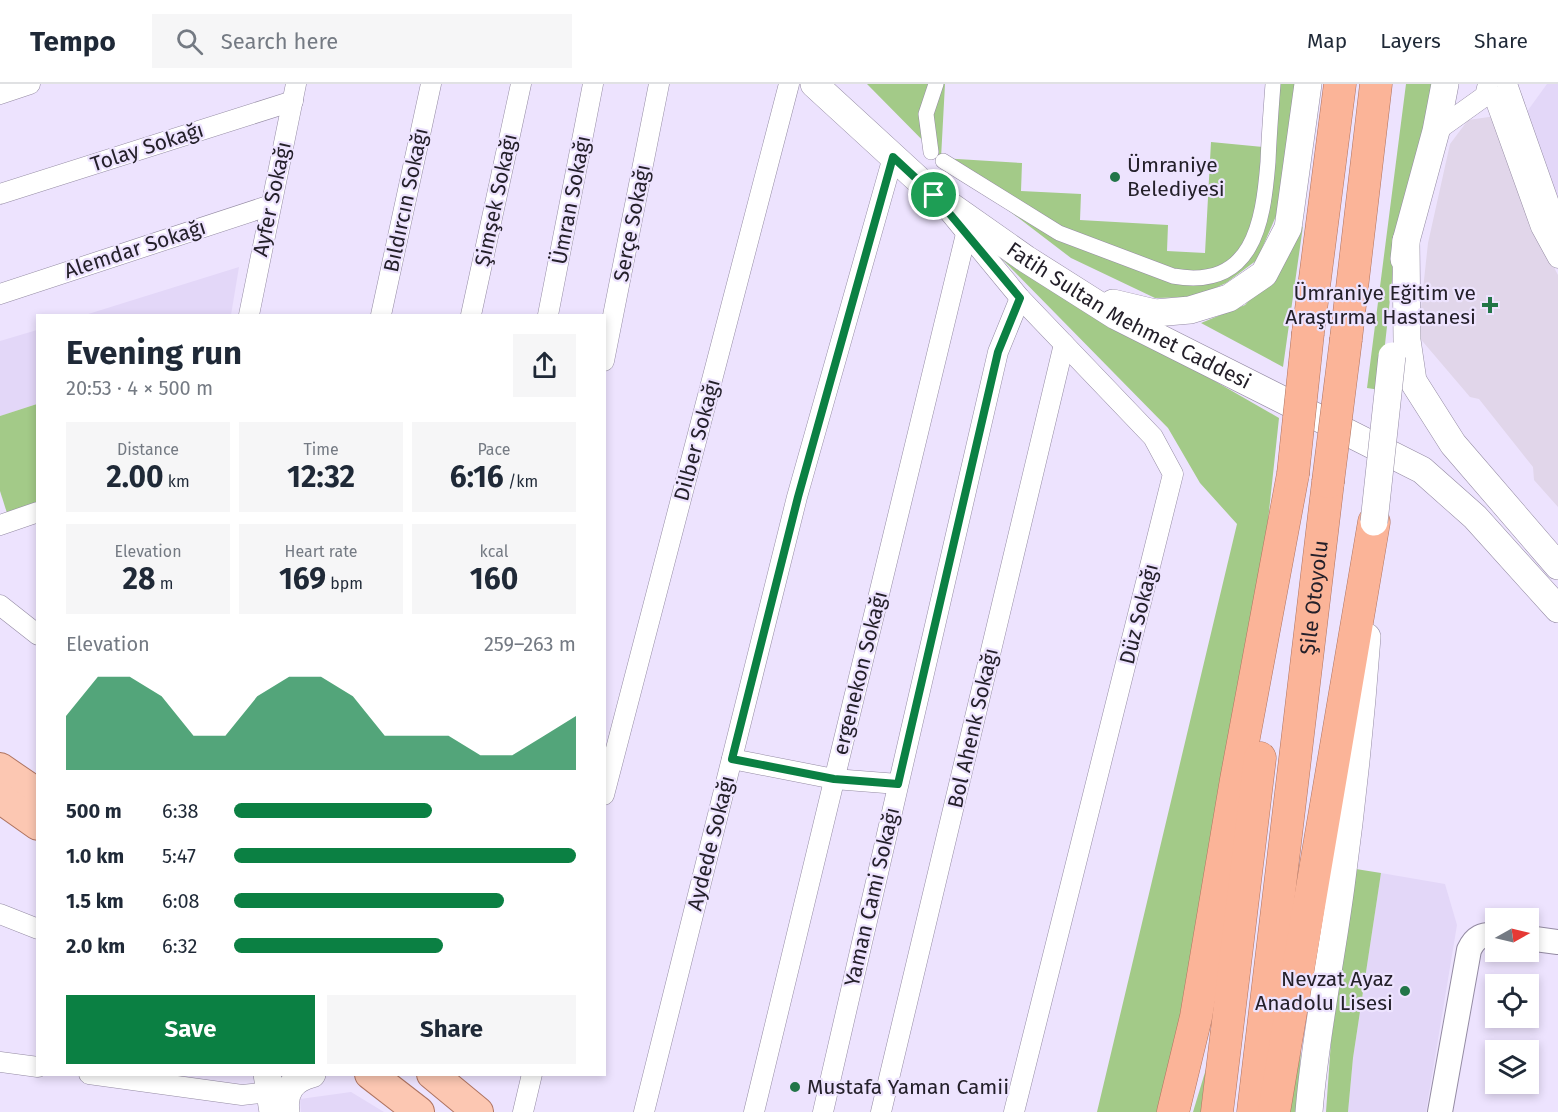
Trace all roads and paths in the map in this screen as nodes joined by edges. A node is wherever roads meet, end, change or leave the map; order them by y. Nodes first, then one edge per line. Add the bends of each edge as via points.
1 (30, 84) edge
2 (431, 84) edge
3 (521, 84) edge
4 (593, 84) edge
5 (659, 84) edge
6 (789, 84) edge
7 (814, 84) edge
8 (936, 84) edge
9 (1274, 84) edge
10 (1308, 84) edge
11 (1320, 84) edge
12 (1340, 84) edge
13 (1376, 84) edge
14 (1444, 84) edge
15 (1507, 84) edge
16 (1486, 90) edge
17 (295, 92) edge
18 (0, 94) edge
19 (1436, 131) junction
20 (893, 157) junction
21 (0, 194) edge
22 (934, 195) junction
23 (271, 205) junction
24 (1558, 229) edge
25 (966, 234) junction
26 (1406, 241) junction
27 (1558, 258) edge
28 (0, 294) edge
29 (1081, 294) junction
30 (1020, 298) junction
31 (249, 314) edge
32 (381, 314) edge
33 (471, 314) edge
34 (548, 314) edge
35 (1308, 333) junction
36 (1064, 344) junction
37 (606, 351) edge
38 (1293, 474) junction
39 (36, 513) edge
40 (1374, 522) junction
41 (0, 525) edge
42 (1558, 566) edge
43 (0, 605) edge
44 (1558, 609) edge
45 (36, 633) edge
46 (732, 759) junction
47 (0, 768) edge
48 (834, 779) junction
49 (898, 784) junction
50 (606, 787) edge
51 (36, 793) edge
52 (0, 798) edge
53 (36, 824) edge
54 (0, 914) edge
55 (36, 928) edge
56 (1485, 936) edge
57 (1539, 940) edge
58 (1558, 942) edge
59 (0, 1062) edge
60 (36, 1067) edge
61 (104, 1076) edge
62 (307, 1076) edge
63 (373, 1076) edge
64 (434, 1076) edge
65 (532, 1076) edge
66 (275, 1093) edge
67 (419, 1112) edge
68 (478, 1112) edge
69 (523, 1112) edge
70 (644, 1112) edge
71 (754, 1112) edge
72 (823, 1112) edge
73 (881, 1112) edge
74 (1014, 1112) edge
75 (1173, 1112) edge
76 (1217, 1112) edge
77 (1253, 1112) edge
78 (1274, 1112) edge
79 (1309, 1112) edge
80 (1440, 1112) edge

1 - 18 street
2 - 32 street, Bıldırcın Sokağı
3 - 33 street, Şimşek Sokağı
4 - 34 street, Ümran Sokağı
5 - 37 street, Serçe Sokağı
6 - 50 street, Dilber Sokağı
7 - 20 main road, Fatih Sultan Mehmet Caddesi
8 - 9 street via 926,114 937,157 1059,233 1173,276 1189,278 1230,270 1261,222
10 - 29 main road via 1288,228 1264,274 1229,298 1190,310 1143,312
11 - 35 highway
12 - 35 highway, Şile Otoyolu
13 - 77 highway, Şile Otoyolu, bridge
14 - 19 main road
15 - 24 street
16 - 19 street
16 - 27 street via 1494,96 1540,227
17 - 21 street, Tolay Sokağı
17 - 23 street, Ayfer Sokağı
19 - 26 main road
20 - 22 main road, Fatih Sultan Mehmet Caddesi
20 - 46 street, Aydede Sokağı via 798,497
22 - 25 street, Düz Sokağı
22 - 29 main road, Fatih Sultan Mehmet Caddesi
23 - 28 street, Alemdar Sokağı
23 - 31 street, Ayfer Sokağı
25 - 30 street, Düz Sokağı
25 - 48 street, ergenekon Sokağı
26 - 40 main road, bridge
26 - 42 main road via 1407,340 1413,381 1453,444
29 - 44 main road, Fatih Sultan Mehmet Caddesi via 1116,316 1422,470 1474,517
30 - 36 street, Düz Sokağı
30 - 49 street, Yaman Cami Sokağı via 998,352
35 - 38 highway, Şile Otoyolu, bridge
36 - 73 street, Bol Ahenk Sokağı
36 - 74 street, Düz Sokağı via 1153,437 1173,474
38 - 75 highway via 1196,1017
38 - 76 highway, Şile Otoyolu
39 - 41 street
40 - 78 highway
40 - 79 main road via 1362,713
43 - 45 street
46 - 48 street
46 - 70 street, Aydede Sokağı
47 - 51 main road
48 - 49 street
48 - 71 street, ergenekon Sokağı
49 - 72 street, Yaman Cami Sokağı
52 - 53 main road
54 - 55 street
56 - 80 street via 1480,936 1469,950
57 - 58 street
59 - 60 street
61 - 66 street via 242,1095
62 - 66 main road via 293,1082 287,1092
63 - 67 main road
64 - 68 main road
65 - 69 street

